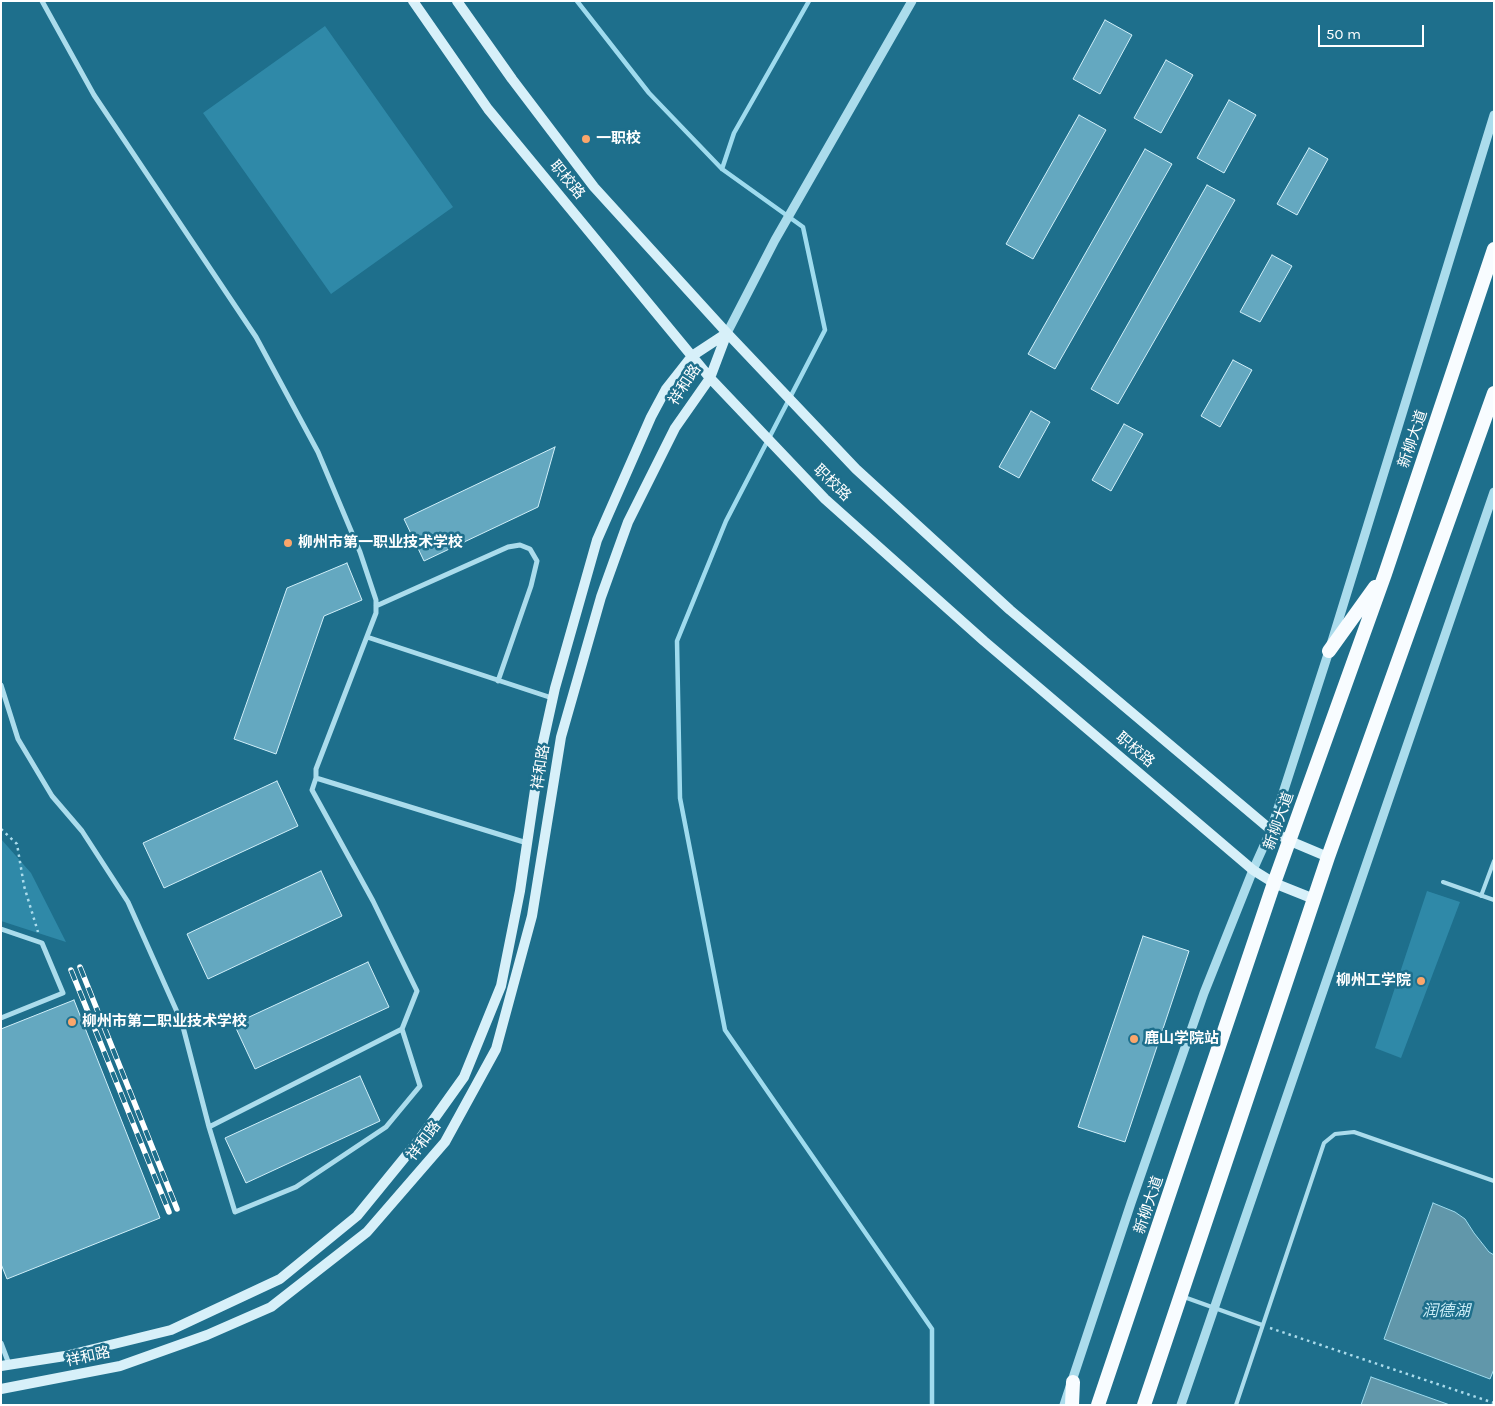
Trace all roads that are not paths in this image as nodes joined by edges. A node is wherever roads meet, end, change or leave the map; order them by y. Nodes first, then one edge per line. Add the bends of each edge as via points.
1 (42, 1) edge
2 (413, 1) edge
3 (457, 1) edge
4 (912, 1) edge
5 (1494, 115) edge
6 (1494, 249) edge
7 (727, 333) junction
8 (692, 356) junction
9 (710, 378) junction
10 (1494, 393) edge
11 (1494, 492) edge
12 (1385, 574) junction
13 (376, 606) junction
14 (367, 637) junction
15 (1329, 651) junction
16 (498, 681) junction
17 (1, 685) edge
18 (552, 698) junction
19 (316, 778) junction
20 (1271, 830) junction
21 (1290, 841) junction
22 (527, 843) junction
23 (1328, 857) junction
24 (1494, 860) edge
25 (1253, 870) junction
26 (1443, 882) dead end
27 (1274, 883) junction
28 (1482, 896) junction
29 (1314, 899) junction
30 (1494, 900) edge
31 (1, 929) edge
32 (1, 1018) edge
33 (402, 1029) junction
34 (209, 1127) junction
35 (1494, 1181) edge
36 (1182, 1296) junction
37 (1214, 1308) junction
38 (1262, 1325) junction
39 (1, 1342) edge
40 (5, 1365) edge
41 (1073, 1382) junction
42 (1, 1389) edge
43 (1064, 1405) edge
44 (1072, 1405) edge
45 (1098, 1405) edge
46 (1144, 1405) edge
47 (1181, 1405) edge
48 (1236, 1405) edge

1 - 13 street via 94,95 256,337 318,452 360,552
2 - 8 main road, 职校路 via 488,108
3 - 7 main road, 职校路 via 594,187
4 - 7 street via 775,240
5 - 15 street
6 - 12 highway, 新柳大道
7 - 8 main road, 祥和路
7 - 9 main road, 祥和路
7 - 20 main road, 职校路 via 856,469 1010,610
8 - 9 main road, 职校路
8 - 18 main road, 祥和路 via 666,389 651,417 597,540
9 - 25 main road, 职校路 via 825,499 984,641
9 - 42 main road, 祥和路 via 674,428 628,522 601,596 561,737 532,916 496,1049 445,1142 367,1232 271,1307 207,1335 120,1366
10 - 23 highway
11 - 37 street
12 - 15 highway
12 - 21 highway, 新柳大道
13 - 14 street
13 - 16 street via 508,547 520,545 530,549 536,561 531,586
14 - 16 street
14 - 19 street via 316,769
15 - 20 street
16 - 18 street
17 - 34 street via 18,739 52,796 82,831 128,902 182,1023
18 - 22 main road, 祥和路
19 - 22 street
19 - 33 street via 312,790 373,901 417,991
20 - 21 main road, 职校路
20 - 25 street
21 - 23 main road, 职校路
21 - 27 highway, 新柳大道
22 - 40 main road, 祥和路 via 501,986 464,1077 419,1140 357,1216 280,1278 172,1330 65,1356
23 - 29 highway
24 - 28 lane
25 - 27 main road, 职校路
25 - 41 street via 1200,1002
26 - 28 lane
27 - 29 main road, 职校路
27 - 45 highway, 新柳大道
28 - 30 lane
29 - 36 highway
31 - 32 street via 42,943 63,992
33 - 34 street
33 - 34 street via 420,1086 386,1127 296,1187 235,1212
35 - 38 lane via 1354,1132 1336,1134 1324,1143
36 - 37 lane
36 - 46 highway
37 - 38 lane
37 - 47 street
38 - 48 lane
39 - 40 street
41 - 43 street
41 - 44 highway

